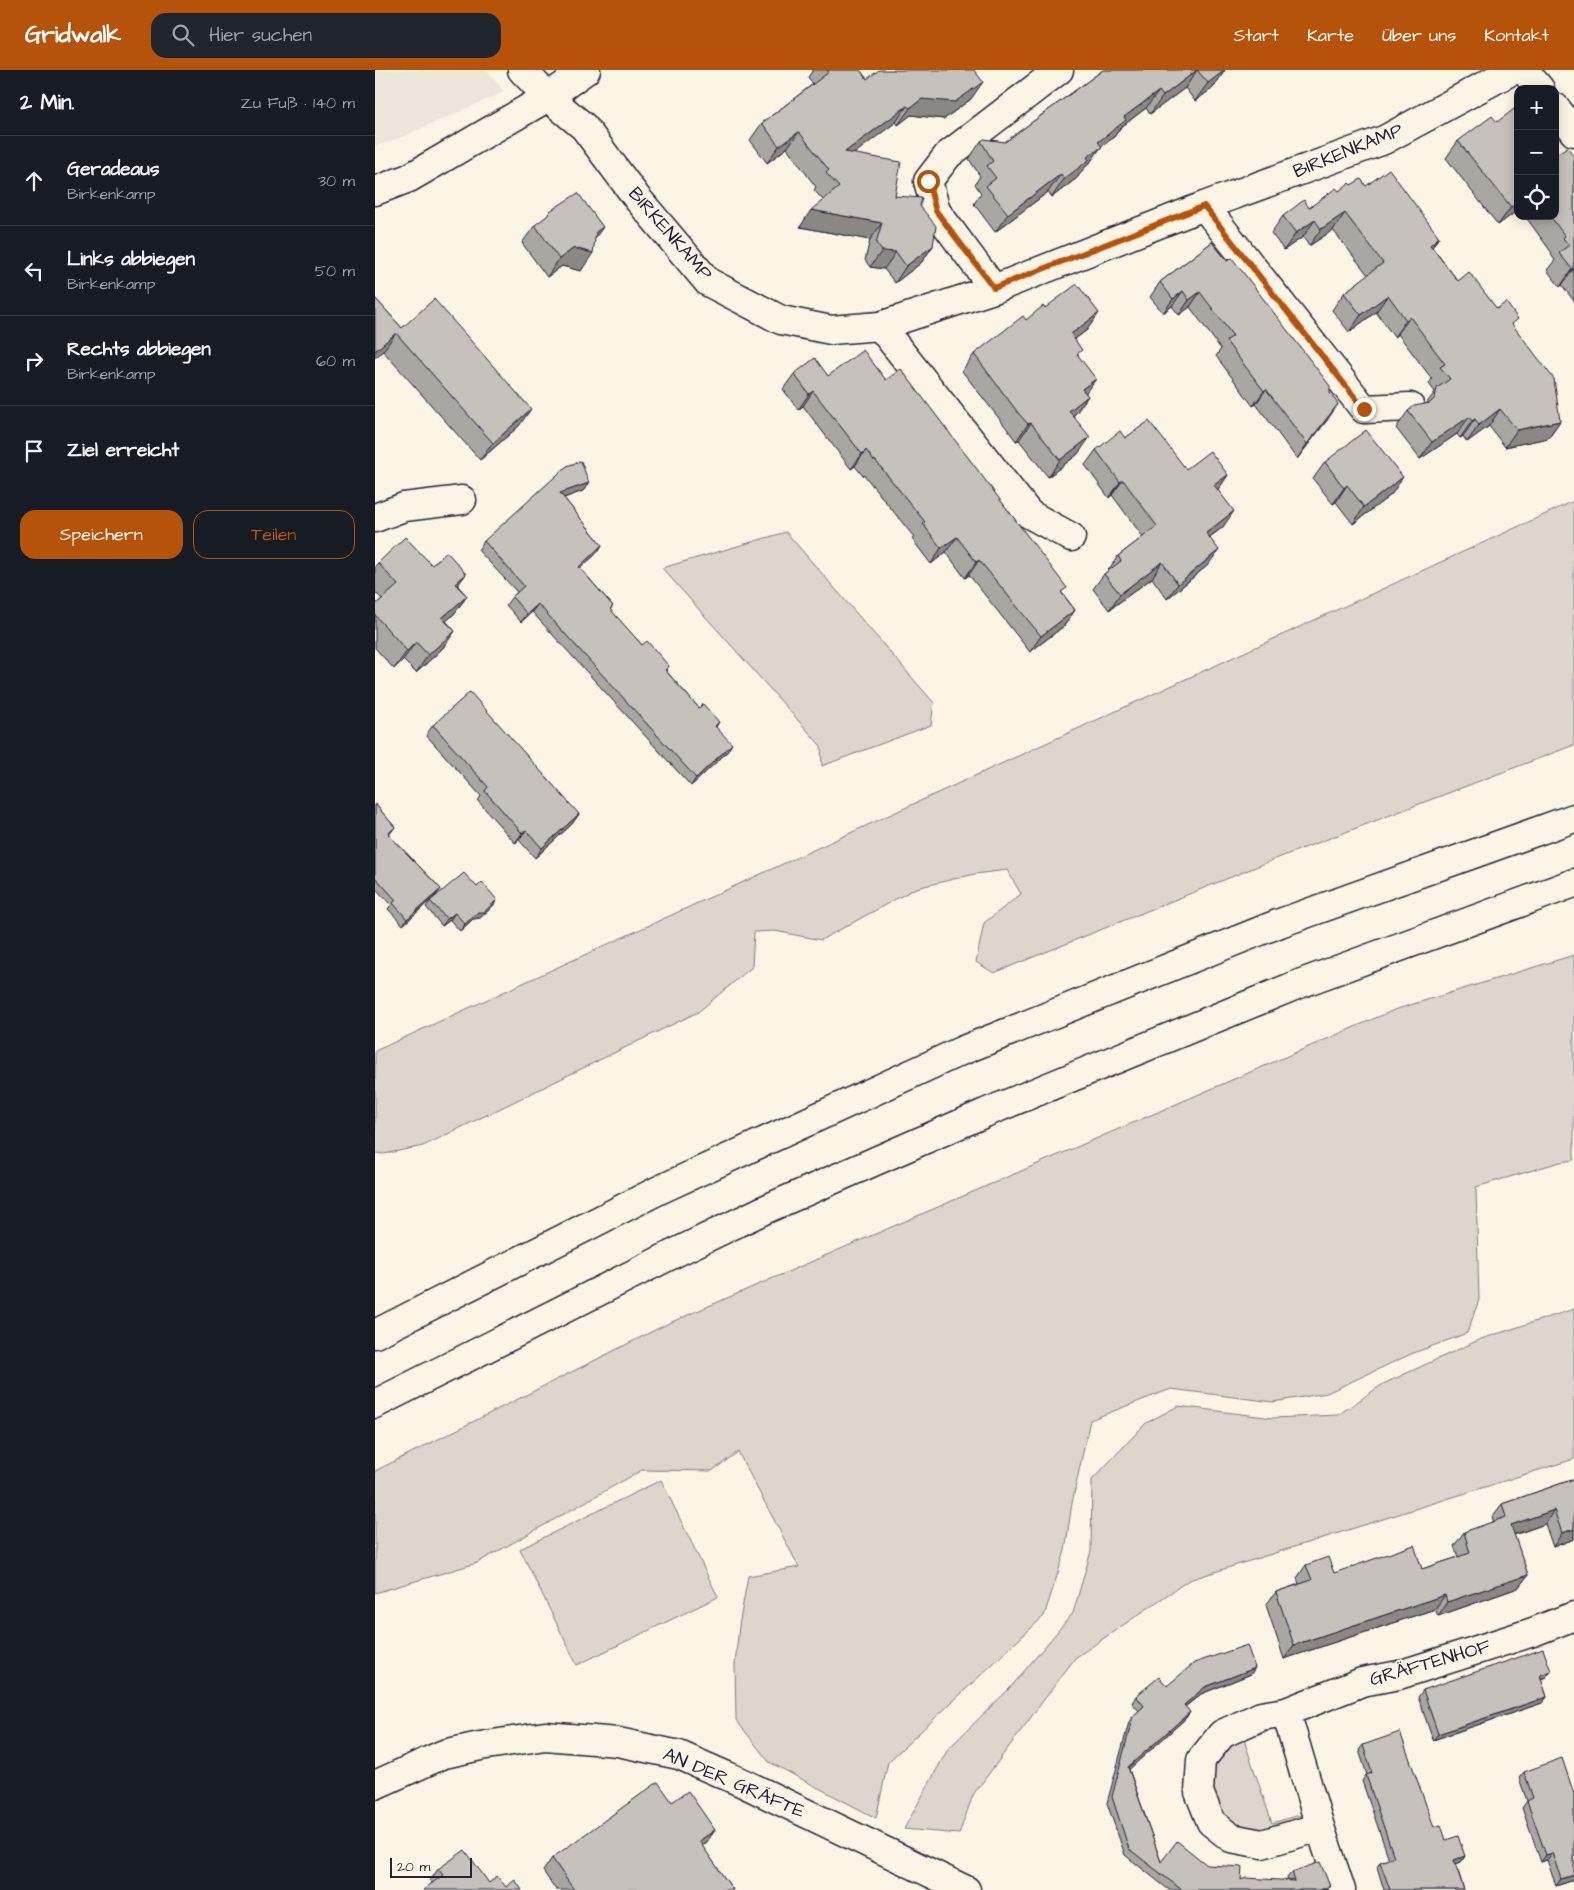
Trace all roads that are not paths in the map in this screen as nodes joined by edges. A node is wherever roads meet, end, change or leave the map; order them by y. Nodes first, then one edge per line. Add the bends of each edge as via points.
1 (522, 70) edge
2 (586, 70) edge
3 (1059, 70) edge
4 (1513, 70) edge
5 (1524, 70) edge
6 (1537, 85) edge
7 (549, 97) junction
8 (1559, 112) edge
9 (1574, 132) edge
10 (375, 191) edge
11 (1204, 206) junction
12 (994, 288) junction
13 (880, 326) junction
14 (1410, 407) edge
15 (462, 500) dead end
16 (375, 518) edge
17 (1071, 537) dead end
18 (1574, 818) edge
19 (1574, 883) edge
20 (375, 1334) edge
21 (375, 1404) edge
22 (1574, 1616) edge
23 (1287, 1712) junction
24 (375, 1785) edge
25 (1320, 1827) junction
26 (967, 1890) edge
27 (1341, 1890) edge

1 - 7 main road, BIRKENKAMP
2 - 7 main road
3 - 12 main road via 948,155 928,181 936,211
4 - 11 main road, BIRKENKAMP via 1384,140
5 - 6 main road
7 - 10 main road via 409,178
7 - 13 main road, BIRKENKAMP via 584,127 637,198 708,282 781,320 831,330
8 - 9 main road
11 - 12 main road, BIRKENKAMP
11 - 14 main road via 1364,409
12 - 13 main road, BIRKENKAMP
13 - 17 main road via 1029,514
15 - 16 main road via 404,507
18 - 20 main road via 1280,924 961,1051 659,1190
19 - 21 main road via 1299,984 985,1113 766,1209
22 - 23 main road, GRÄFTENHOF via 1399,1675 1362,1682
23 - 25 main road
23 - 25 main road, GRÄFTENHOF via 1261,1716 1222,1734 1201,1760 1199,1792 1211,1822 1231,1838 1262,1844
24 - 26 main road, AN DER GRÄFTE via 444,1754 481,1746 545,1736 618,1742 679,1756 715,1771
25 - 27 main road

